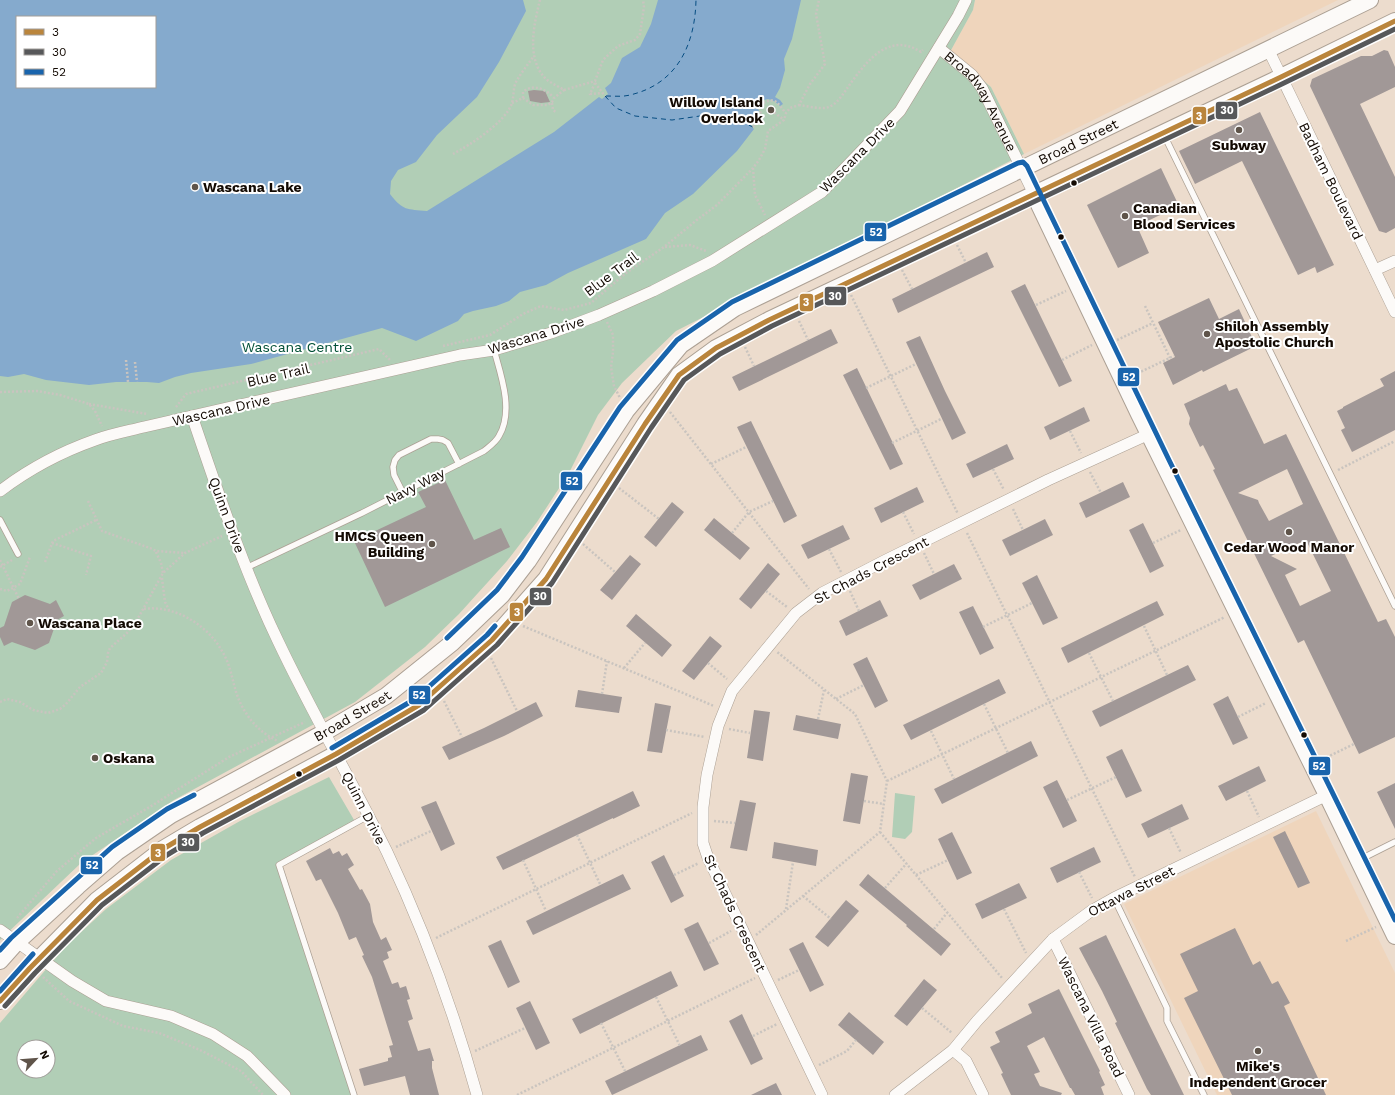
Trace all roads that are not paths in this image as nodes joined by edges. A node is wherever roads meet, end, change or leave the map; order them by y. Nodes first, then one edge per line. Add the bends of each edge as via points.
1 (966, 0) edge
2 (1366, 1) edge
3 (1395, 21) edge
4 (939, 48) junction
5 (1268, 49) junction
6 (1281, 77) junction
7 (1163, 133) junction
8 (1021, 169) junction
9 (1034, 194) junction
10 (1395, 261) edge
11 (1375, 270) junction
12 (1395, 312) edge
13 (494, 350) junction
14 (192, 416) junction
15 (1149, 434) junction
16 (459, 464) junction
17 (0, 491) edge
18 (403, 493) junction
19 (0, 520) edge
20 (18, 554) road end
21 (246, 568) junction
22 (1395, 606) edge
23 (324, 732) junction
24 (336, 754) junction
25 (1327, 795) junction
26 (368, 816) junction
27 (1395, 842) edge
28 (1359, 860) junction
29 (1114, 898) junction
30 (0, 930) edge
31 (1395, 936) edge
32 (1052, 939) junction
33 (16, 943) junction
34 (38, 959) junction
35 (0, 961) edge
36 (0, 1001) edge
37 (953, 1050) junction
38 (285, 1095) edge
39 (354, 1095) edge
40 (477, 1095) edge
41 (822, 1095) edge
42 (895, 1095) edge
43 (983, 1095) edge
44 (1130, 1095) edge
45 (1204, 1095) edge

1 - 4 street, Wascana Drive
2 - 5 main road, Broad Street
3 - 6 main road, Broad Street
4 - 8 street, Broadway Avenue via 972,75 982,88
4 - 13 street, Wascana Drive via 900,112 822,192 712,261 653,291 551,333
5 - 6 street, Badham Boulevard
5 - 8 main road, Broad Street
6 - 7 main road, Broad Street
6 - 11 street, Badham Boulevard
7 - 9 main road, Broad Street
7 - 22 lane
8 - 9 street, Broadway Avenue
8 - 23 main road, Broad Street via 735,308 681,345 626,411 528,561 502,596 452,643 386,696
9 - 15 main road, Broadway Avenue
9 - 24 main road, Broad Street via 716,348 679,376 546,578 492,640 418,705
10 - 11 street
11 - 12 street, Badham Boulevard
13 - 14 street, Wascana Drive via 460,355
13 - 16 lane, Navy Way via 505,390 504,422 500,435 493,444
14 - 17 street, Wascana Drive via 104,437 74,448 40,465
14 - 21 street, Quinn Drive
15 - 25 main road, Broadway Avenue
15 - 41 street, St Chads Crescent via 1048,480 822,593 795,614 732,691 718,727 708,775 703,807 704,843 708,858
16 - 18 lane, Navy Way
16 - 18 lane via 448,443 438,439 431,439 399,455 393,467
18 - 21 lane, Navy Way
19 - 20 lane
21 - 23 street, Quinn Drive via 278,641
23 - 24 street, Quinn Drive
23 - 33 main road, Broad Street via 171,815 117,852
24 - 26 street, Quinn Drive
24 - 34 main road, Broad Street via 163,849 96,900
25 - 28 main road, Broadway Avenue
25 - 29 street, Ottawa Street
26 - 39 lane via 279,865
26 - 40 street, Quinn Drive via 426,942 448,1001
27 - 28 lane
28 - 31 main road, Broadway Avenue
29 - 32 street, Ottawa Street
29 - 45 lane via 1167,1008 1167,1021
30 - 33 street
32 - 37 street, Ottawa Street
32 - 44 street, Wascana Villa Road
33 - 34 street
33 - 35 main road, Broad Street
34 - 36 main road, Broad Street
34 - 38 street via 106,1001 171,1016 214,1034 247,1056
37 - 42 street, Ottawa Street
37 - 43 street via 966,1061

